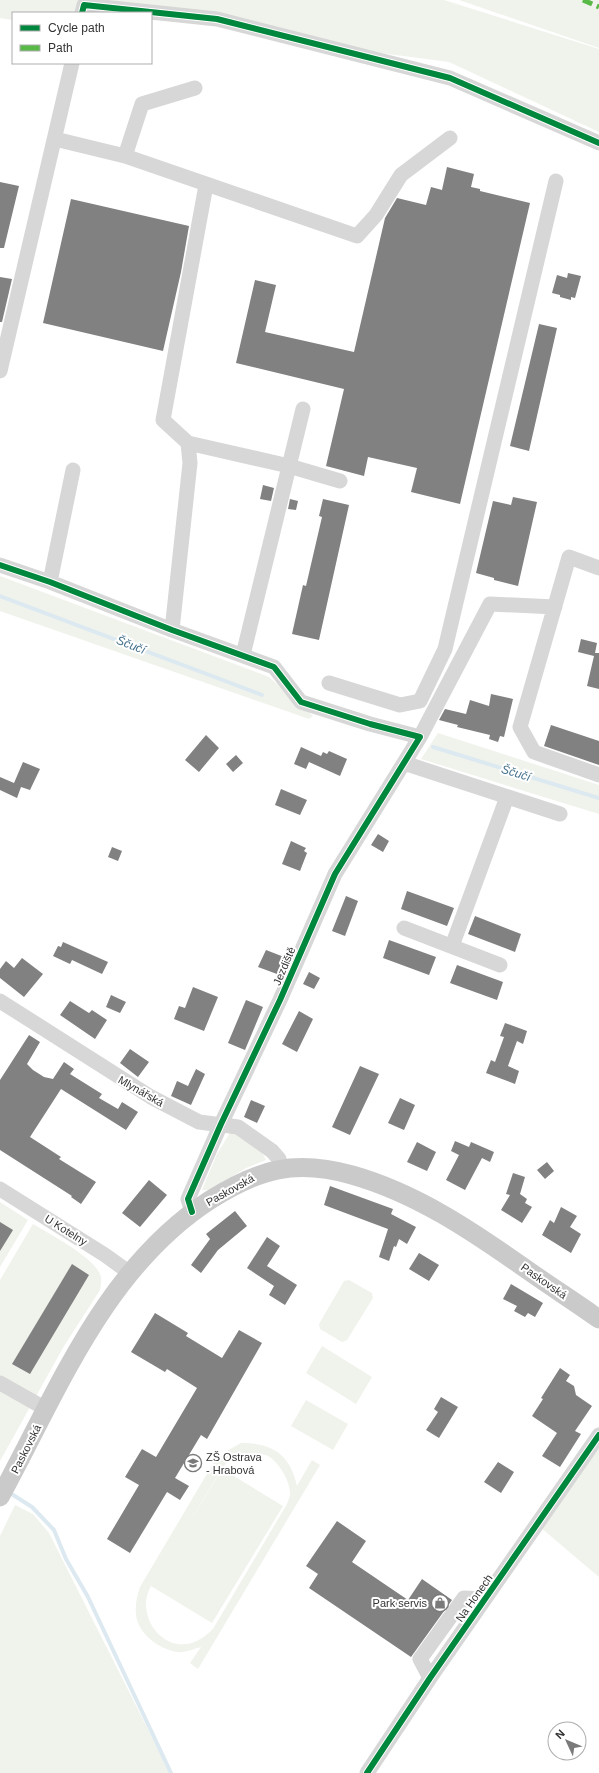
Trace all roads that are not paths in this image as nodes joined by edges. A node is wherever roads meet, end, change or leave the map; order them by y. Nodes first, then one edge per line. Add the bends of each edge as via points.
1 (82, 12) edge
2 (72, 64) edge
3 (195, 88) dead end
4 (450, 138) dead end
5 (55, 139) junction
6 (599, 144) edge
7 (125, 156) junction
8 (556, 182) dead end
9 (206, 185) junction
10 (2, 352) edge
11 (0, 371) edge
12 (303, 409) dead end
13 (188, 443) junction
14 (289, 466) junction
15 (73, 470) dead end
16 (340, 481) dead end
17 (0, 565) edge
18 (599, 568) edge
19 (50, 582) junction
20 (555, 607) junction
21 (172, 630) junction
22 (243, 655) junction
23 (329, 683) dead end
24 (420, 737) junction
25 (404, 763) junction
26 (599, 775) edge
27 (507, 797) junction
28 (560, 814) dead end
29 (404, 928) dead end
30 (452, 946) junction
31 (500, 964) dead end
32 (0, 1001) edge
33 (221, 1124) junction
34 (282, 1168) junction
35 (0, 1189) edge
36 (192, 1212) junction
37 (130, 1274) junction
38 (599, 1319) edge
39 (0, 1383) edge
40 (46, 1409) junction
41 (599, 1435) edge
42 (3, 1492) edge
43 (366, 1773) edge

1 - 6 street via 84,4 217,19 450,78
2 - 5 street
3 - 7 street via 142,104
4 - 9 street via 400,175 376,215 357,236
5 - 7 street
5 - 10 street
7 - 9 street
8 - 23 street via 445,649 420,700 400,706
9 - 13 street via 163,420
10 - 11 street
12 - 14 street
13 - 14 street
13 - 21 street via 190,463
14 - 16 street
14 - 22 street
15 - 19 street
17 - 19 street
18 - 20 street via 569,557
19 - 21 street
20 - 24 street, Jezdiště via 490,604
20 - 26 street via 520,727 534,752
21 - 22 street
22 - 24 street via 274,667 300,702
24 - 25 street, Jezdiště
25 - 27 street
25 - 33 street, Jezdiště via 335,874 268,1027
27 - 28 street
27 - 30 street
29 - 30 street
30 - 31 street
32 - 33 street, Mlynářská via 151,1097 199,1122
33 - 34 street, Mlynářská via 238,1126 272,1151
33 - 36 street, Jezdiště via 188,1199
34 - 36 main road, Paskovská via 240,1182
34 - 38 main road, Paskovská via 310,1167 352,1175 395,1191 470,1231
35 - 37 street, U Kotelny via 105,1255
36 - 37 main road, Paskovská via 168,1233
37 - 40 main road, Paskovská via 86,1335
39 - 40 street
40 - 42 main road, Paskovská
41 - 43 street, Na Honech

